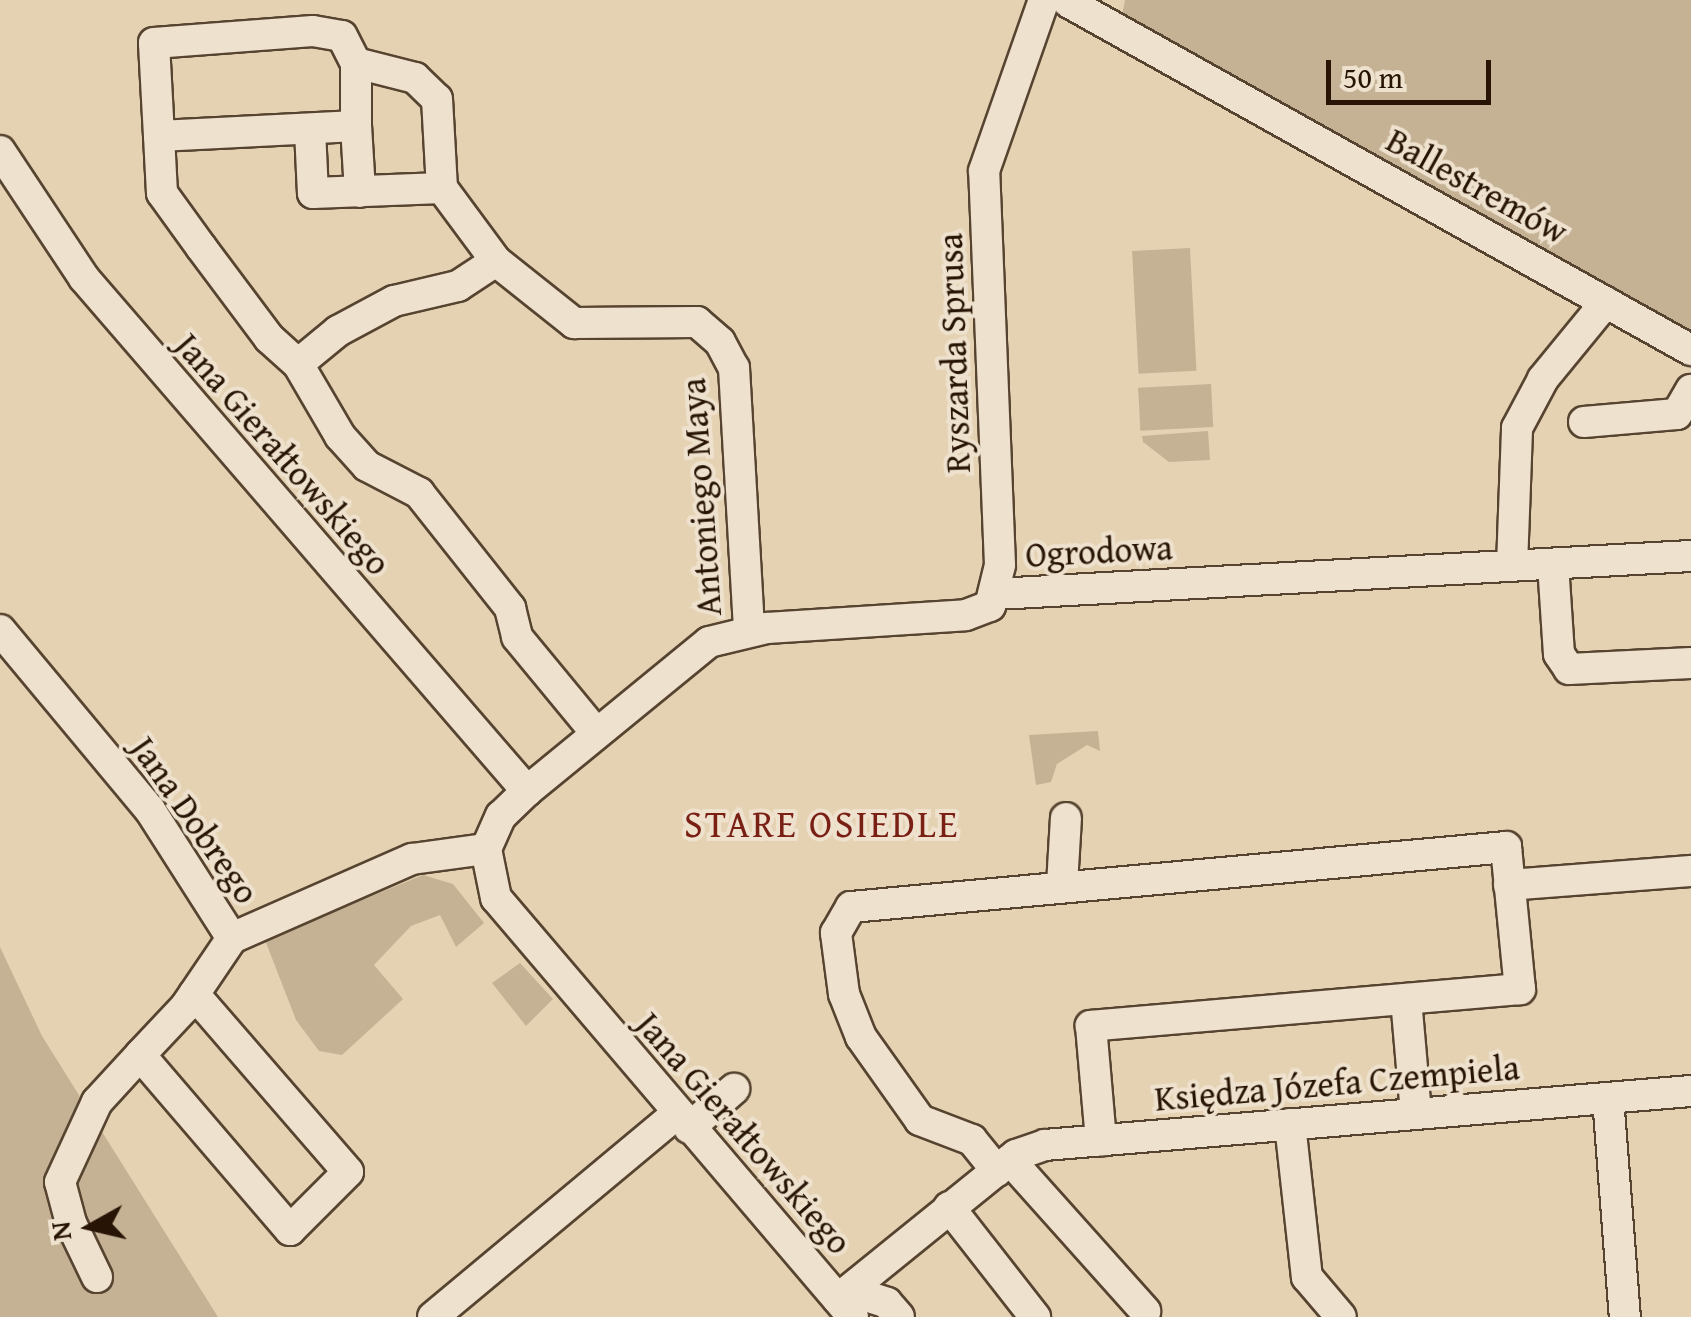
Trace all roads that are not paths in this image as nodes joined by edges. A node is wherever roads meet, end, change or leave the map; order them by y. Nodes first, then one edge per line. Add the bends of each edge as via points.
1 (1060, 1) edge
2 (356, 63) junction
3 (356, 126) junction
4 (310, 130) junction
5 (159, 136) junction
6 (0, 151) edge
7 (442, 188) junction
8 (360, 192) junction
9 (496, 261) junction
10 (1606, 302) junction
11 (1691, 350) edge
12 (298, 364) junction
13 (1691, 390) edge
14 (1584, 422) dead end
15 (1691, 556) edge
16 (1552, 564) junction
17 (1512, 566) junction
18 (996, 594) junction
19 (0, 630) edge
20 (748, 630) junction
21 (1691, 663) edge
22 (596, 733) junction
23 (527, 792) junction
24 (1066, 818) dead end
25 (486, 849) junction
26 (1691, 871) edge
27 (1062, 885) junction
28 (1510, 885) junction
29 (232, 938) junction
30 (194, 994) junction
31 (1406, 999) junction
32 (140, 1055) junction
33 (734, 1089) dead end
34 (1691, 1091) edge
35 (1608, 1098) junction
36 (1416, 1114) junction
37 (683, 1121) junction
38 (1290, 1124) junction
39 (1101, 1140) junction
40 (1004, 1166) junction
41 (950, 1207) junction
42 (97, 1277) dead end
43 (845, 1308) edge
44 (1145, 1311) dead end
45 (433, 1317) edge
46 (899, 1317) edge
47 (1035, 1317) edge
48 (1341, 1317) edge
49 (1625, 1317) edge

1 - 10 street, Ballestremów
1 - 18 street, Ryszarda Sprusa via 1002,113 984,171
2 - 3 street
2 - 5 street via 342,36 314,32 154,43
2 - 7 street via 415,78 437,99
3 - 4 street
3 - 8 street
4 - 5 street
4 - 8 street via 313,193
5 - 12 street via 162,193 269,338
6 - 23 street, Jana Gierałtowskiego via 84,278
7 - 8 street
7 - 9 street, Antoniego Maya
9 - 12 street via 458,286 394,301 338,331
9 - 20 street, Antoniego Maya via 574,323 697,322 720,342 734,368
10 - 11 street, Ballestremów
10 - 17 street via 1543,379 1517,428
12 - 22 street via 315,402 368,466 418,493 442,522 510,608 516,637
13 - 14 street via 1677,414
15 - 16 street, Ogrodowa
16 - 17 street, Ogrodowa
16 - 21 street via 1559,654 1569,669
17 - 18 street, Ogrodowa
18 - 20 street, Ogrodowa via 990,606 966,615
19 - 29 street, Jana Dobrego via 150,810
20 - 22 street, Ogrodowa via 693,652
22 - 23 street, Ogrodowa
23 - 25 street, Ogrodowa via 501,816
24 - 27 street
25 - 29 street, Jana Dobrego via 412,858
25 - 37 street, Jana Gierałtowskiego via 496,898
26 - 28 street
27 - 28 street via 1506,847
27 - 40 street via 860,902 840,922 844,994 861,1037 920,1120 972,1140
28 - 31 street via 1520,989
29 - 30 street
30 - 32 street
30 - 32 street via 348,1172 290,1230
31 - 36 street
31 - 39 street via 1091,1026
32 - 42 street via 97,1102 60,1182 70,1223
33 - 37 street
34 - 35 street, Księdza Józefa Czempiela
35 - 36 street, Księdza Józefa Czempiela
35 - 49 street
36 - 38 street, Księdza Józefa Czempiela
37 - 43 street, Jana Gierałtowskiego
37 - 45 street
38 - 39 street, Księdza Józefa Czempiela
38 - 48 street via 1308,1277
39 - 40 street, Księdza Józefa Czempiela via 1045,1146
40 - 41 street, Księdza Józefa Czempiela
40 - 44 street
41 - 43 street, Księdza Józefa Czempiela
41 - 47 street
43 - 46 street via 866,1296

